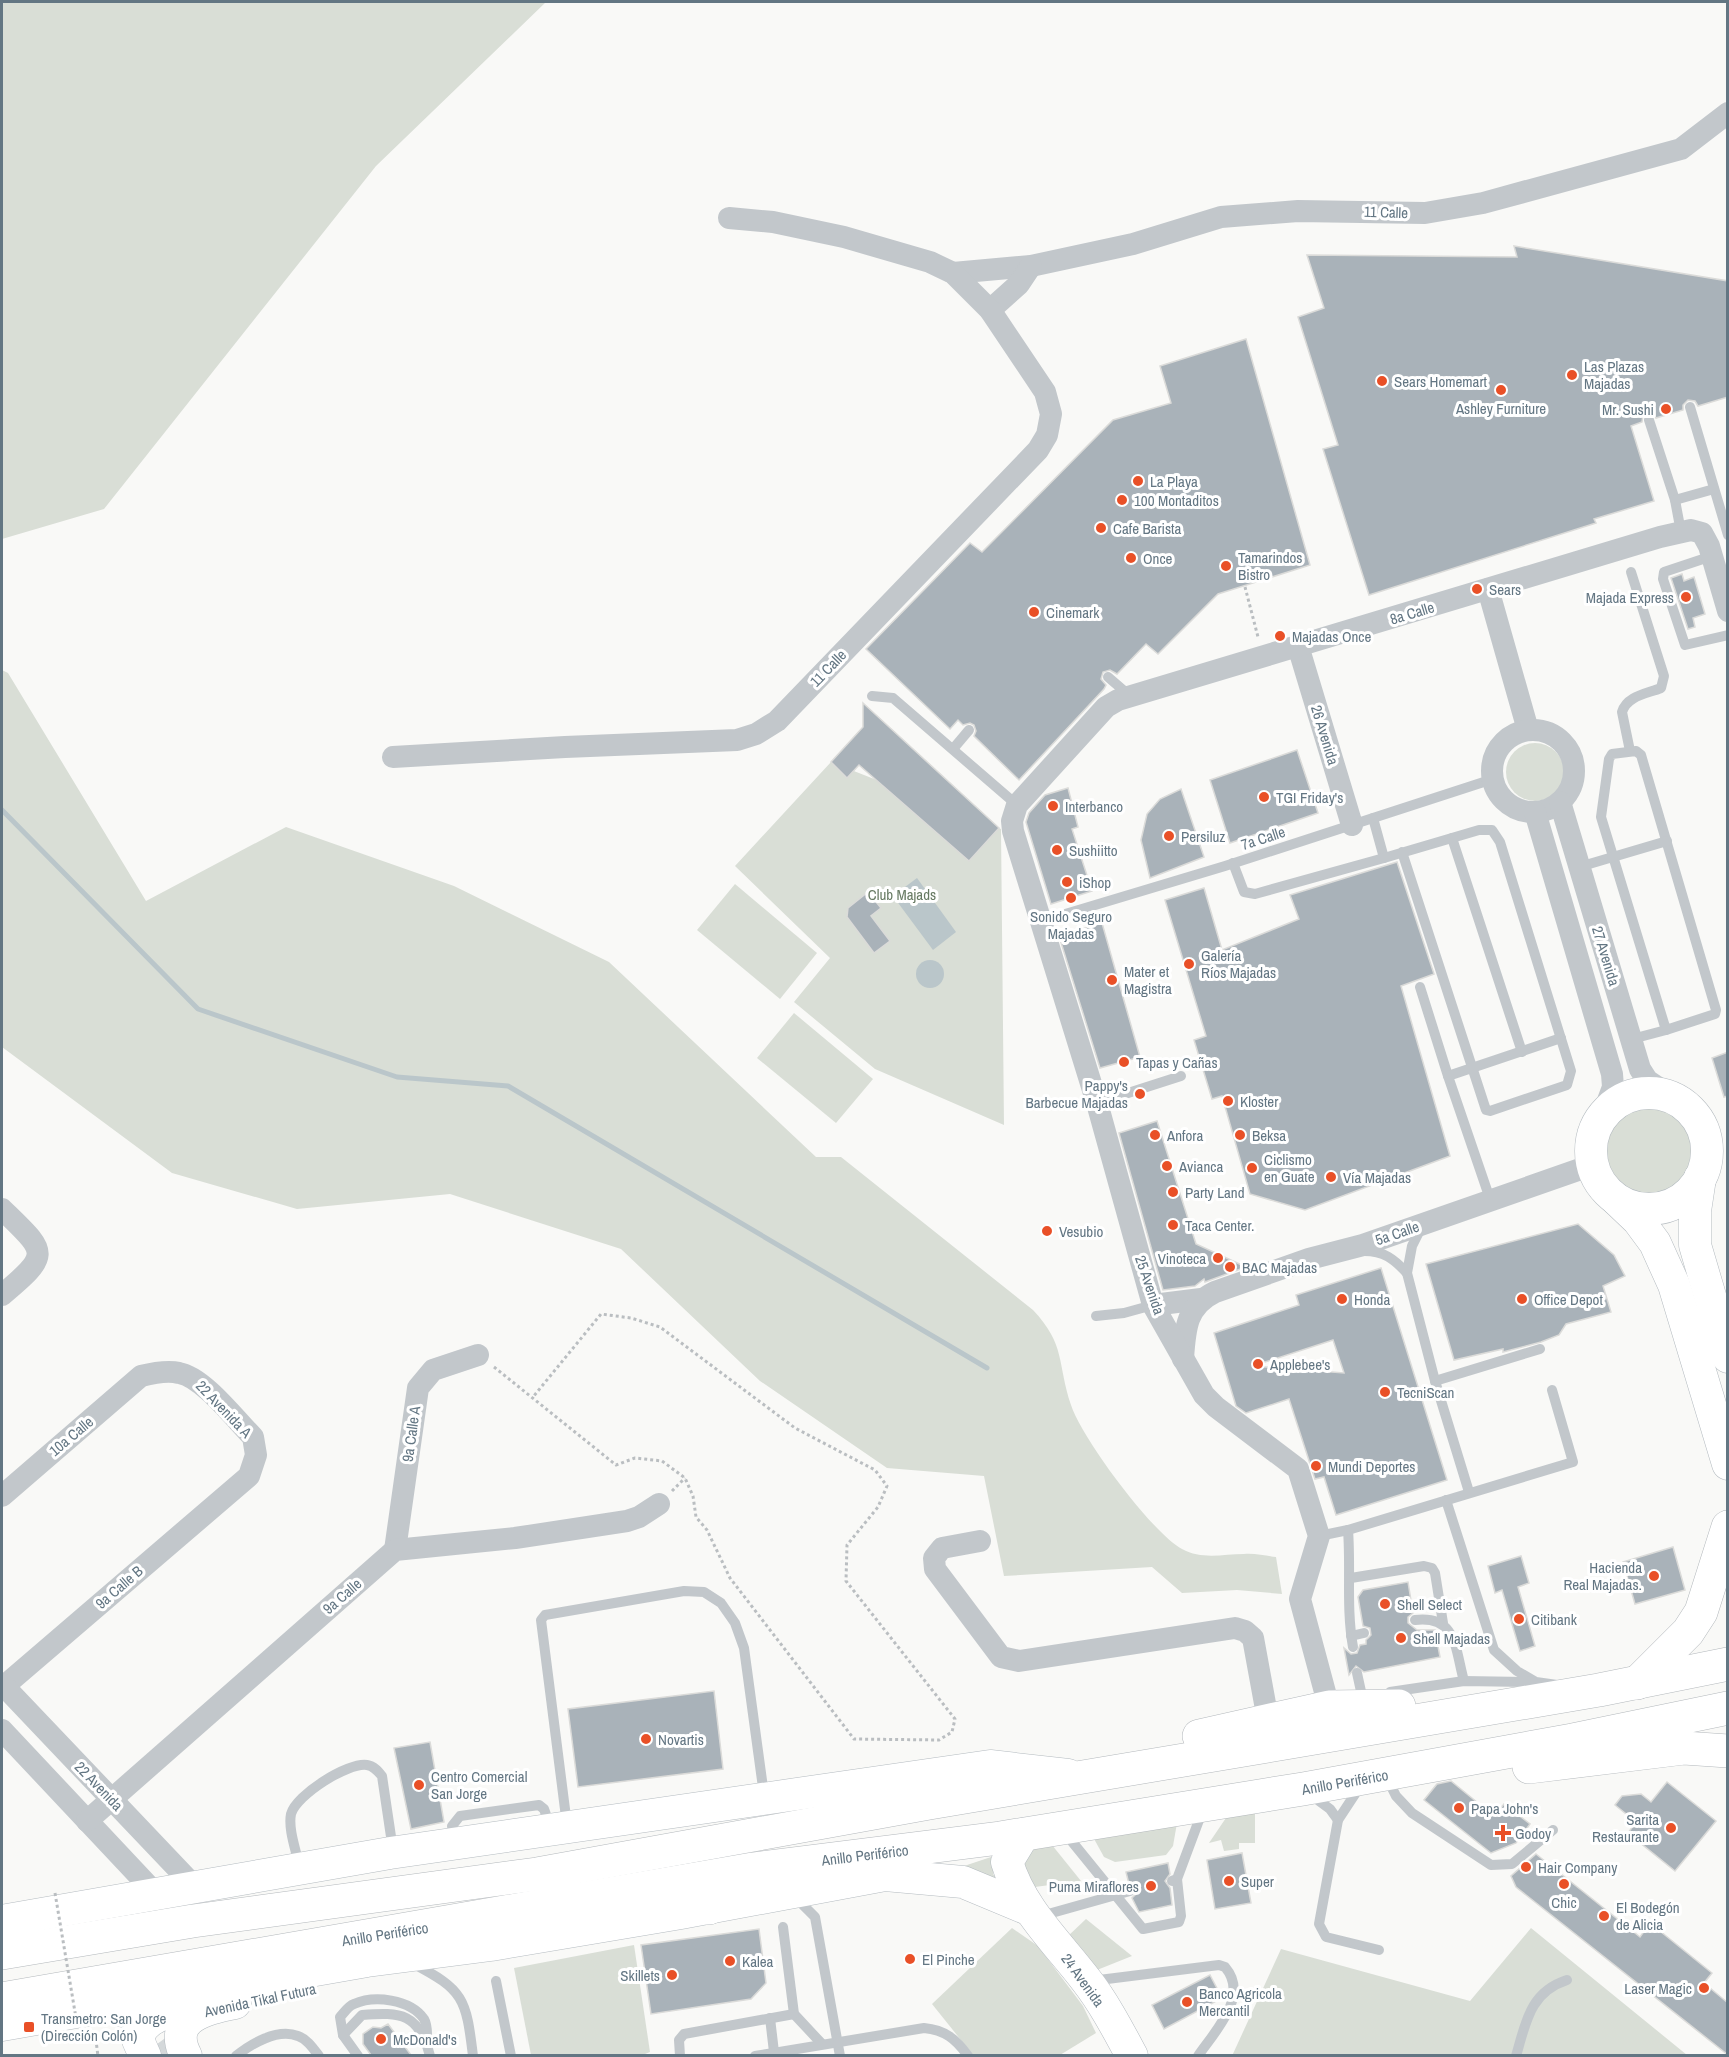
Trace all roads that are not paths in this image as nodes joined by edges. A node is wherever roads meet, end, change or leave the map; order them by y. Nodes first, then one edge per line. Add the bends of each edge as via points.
1 (1728, 113) edge
2 (729, 218) dead end
3 (1031, 266) junction
4 (953, 273) junction
5 (990, 310) junction
6 (1690, 407) dead end
7 (1649, 420) dead end
8 (1714, 489) junction
9 (1675, 500) junction
10 (1681, 532) junction
11 (1716, 546) edge
12 (1631, 572) dead end
13 (1484, 590) junction
14 (1728, 611) edge
15 (1728, 634) edge
16 (1298, 646) junction
17 (1108, 677) dead end
18 (872, 696) dead end
19 (1130, 696) junction
20 (969, 730) dead end
21 (1524, 731) junction
22 (953, 749) junction
23 (1630, 751) junction
24 (393, 758) dead end
25 (1493, 779) junction
26 (1560, 802) junction
27 (1016, 809) junction
28 (1535, 812) junction
29 (1363, 821) junction
30 (1452, 838) junction
31 (1667, 842) junction
32 (1402, 852) junction
33 (1384, 858) junction
34 (1614, 858) junction
35 (1233, 863) junction
36 (1579, 867) junction
37 (1042, 921) junction
38 (1419, 987) dead end
39 (1665, 1030) junction
40 (1561, 1038) junction
41 (1632, 1039) junction
42 (1522, 1052) junction
43 (1470, 1069) junction
44 (1181, 1076) dead end
45 (1448, 1076) junction
46 (1672, 1097) junction
47 (1097, 1102) junction
48 (1603, 1114) junction
49 (1713, 1119) edge
50 (1711, 1158) edge
51 (1592, 1165) junction
52 (1490, 1199) junction
53 (1616, 1199) junction
54 (2, 1209) edge
55 (1424, 1224) junction
56 (1341, 1251) junction
57 (1407, 1273) junction
58 (2, 1295) edge
59 (1201, 1299) junction
60 (1153, 1305) junction
61 (1096, 1316) dead end
62 (1725, 1338) edge
63 (1540, 1349) dead end
64 (478, 1355) road end
65 (1183, 1359) junction
66 (141, 1376) joint
67 (1435, 1381) junction
68 (1552, 1390) dead end
69 (1728, 1464) edge
70 (237, 1487) joint
71 (1469, 1492) junction
72 (2, 1496) edge
73 (1446, 1500) junction
74 (659, 1504) dead end
75 (1728, 1527) edge
76 (1348, 1530) junction
77 (1319, 1536) junction
78 (980, 1541) dead end
79 (395, 1550) junction
80 (1351, 1578) junction
81 (1415, 1620) dead end
82 (1443, 1623) junction
83 (1364, 1633) dead end
84 (1728, 1664) edge
85 (1357, 1673) dead end
86 (1536, 1682) junction
87 (1637, 1683) junction
88 (2, 1686) edge
89 (1599, 1690) junction
90 (1362, 1696) junction
91 (1465, 1696) junction
92 (1329, 1707) junction
93 (1728, 1708) edge
94 (1268, 1720) junction
95 (2, 1730) edge
96 (1728, 1751) edge
97 (1462, 1761) junction
98 (1098, 1774) junction
99 (1376, 1776) junction
100 (1303, 1789) junction
101 (111, 1798) junction
102 (765, 1798) junction
103 (1204, 1805) junction
104 (1338, 1820) junction
105 (87, 1821) junction
106 (560, 1828) junction
107 (1061, 1828) junction
108 (1553, 1830) dead end
109 (1012, 1836) junction
110 (394, 1853) junction
111 (300, 1869) junction
112 (537, 1874) junction
113 (885, 1875) junction
114 (196, 1888) junction
115 (645, 1888) junction
116 (1130, 1891) dead end
117 (1116, 1894) junction
118 (157, 1895) junction
119 (783, 1895) junction
120 (709, 1908) junction
121 (1032, 1914) junction
122 (2, 1921) edge
123 (783, 1927) dead end
124 (1379, 1950) dead end
125 (2, 1953) edge
126 (401, 1958) junction
127 (367, 1961) junction
128 (1567, 1980) dead end
129 (496, 1981) dead end
130 (2, 1982) edge
131 (1087, 1982) junction
132 (2, 1999) edge
133 (203, 2009) junction
134 (794, 2014) junction
135 (770, 2019) junction
136 (2, 2025) edge
137 (836, 2041) junction
138 (822, 2044) junction
139 (774, 2052) junction
140 (145, 2055) edge
141 (186, 2055) edge
142 (236, 2055) edge
143 (319, 2055) edge
144 (358, 2055) edge
145 (430, 2055) edge
146 (473, 2055) edge
147 (511, 2055) edge
148 (680, 2055) edge
149 (755, 2055) edge
150 (840, 2055) edge
151 (968, 2055) edge
152 (1132, 2055) edge
153 (1198, 2055) edge
154 (1516, 2055) edge

1 - 3 street, 11 Calle via 1681,149 1483,203 1425,213 1298,211 1221,217 1133,244
2 - 4 street, 11 Calle via 773,222 844,237 922,259
3 - 4 street, 11 Calle
3 - 5 street via 1019,284
4 - 5 street, 11 Calle
5 - 24 street, 11 Calle via 1048,399 1051,422 1043,442 772,726 728,741
6 - 8 lane
7 - 9 lane
8 - 9 lane
8 - 11 lane
9 - 10 lane
10 - 11 street via 1700,532
10 - 13 street, 8a Calle
11 - 14 street
11 - 15 lane via 1664,572 1662,579 1686,645
12 - 23 lane via 1664,676 1661,688 1629,700 1624,706
13 - 16 street, 8a Calle
13 - 21 street
16 - 19 street, 8a Calle
16 - 29 street, 26 Avenida
17 - 19 lane
18 - 22 lane via 893,698
19 - 27 street, 8a Calle via 1106,707
20 - 22 lane
21 - 25 street via 1507,739 1498,750
21 - 26 street via 1551,734 1569,751 1574,777
22 - 27 lane
23 - 31 lane via 1641,756
23 - 34 lane via 1612,754 1605,767 1601,817
25 - 28 street via 1499,794 1511,806
25 - 29 lane, 7a Calle
26 - 28 street
26 - 36 street, 27 Avenida
27 - 37 street, 25 Avenida via 1013,831
28 - 48 street, 27 Avenida via 1612,1074 1613,1087
29 - 33 lane
29 - 35 lane, 7a Calle
30 - 32 lane
30 - 40 lane via 1492,830 1500,842
30 - 42 lane
31 - 34 lane
31 - 39 lane via 1716,1010 1715,1014
32 - 33 lane
32 - 43 lane
33 - 35 lane via 1255,894 1244,892
34 - 36 lane
34 - 39 lane
35 - 37 lane, 7a Calle
36 - 41 street, 27 Avenida
37 - 47 street, 25 Avenida
38 - 45 lane
39 - 41 lane
40 - 42 lane
40 - 43 lane via 1571,1071 1567,1085 1512,1104 1486,1110
41 - 46 street, 27 Avenida via 1647,1080
42 - 43 lane
43 - 45 lane
44 - 47 lane
45 - 52 lane
46 - 48 street via 1639,1093 1617,1101
46 - 49 street
47 - 60 street, 25 Avenida
48 - 51 street via 1590,1146
49 - 50 street via 1706,1142
50 - 53 street via 1686,1196 1662,1208 1634,1208
50 - 62 street via 1695,1211 1695,1245
51 - 52 street, 5a Calle
51 - 53 street via 1599,1182
52 - 55 street, 5a Calle
53 - 69 street via 1655,1243 1674,1285
54 - 58 street via 35,1242 38,1256 34,1268
55 - 56 street, 5a Calle
55 - 57 lane via 1412,1246
56 - 57 lane via 1380,1252
56 - 59 street, 5a Calle
57 - 67 lane
59 - 60 street, 5a Calle
59 - 65 street via 1185,1330
60 - 61 lane
60 - 65 street, 25 Avenida
63 - 67 lane
64 - 79 street, 9a Calle A via 434,1370 418,1388
65 - 77 street, 25 Avenida via 1204,1395 1216,1407 1298,1468
66 - 70 street, 22 Avenida A via 173,1372 195,1379 253,1437 254,1464 249,1476
66 - 72 street, 10a Calle
67 - 71 lane
68 - 71 lane via 1573,1462
70 - 88 street, 9a Calle B
71 - 73 lane
73 - 76 lane
73 - 86 lane via 1494,1650 1516,1671
74 - 79 street via 627,1521
75 - 87 highway via 1701,1612 1689,1632
76 - 77 lane
76 - 80 lane
77 - 92 street via 1300,1599
78 - 94 street via 942,1548 934,1558 934,1569 1001,1657 1019,1661 1235,1628 1253,1638
79 - 101 street, 9a Calle
80 - 82 lane via 1432,1568
80 - 83 lane via 1348,1602 1352,1641
81 - 82 lane
82 - 91 lane via 1452,1638
84 - 87 highway
85 - 90 lane
86 - 89 lane
86 - 91 lane
87 - 89 highway
88 - 101 street, 22 Avenida
89 - 91 highway
90 - 91 lane
90 - 92 lane
91 - 92 highway via 1443,1705
91 - 98 highway
92 - 94 highway
93 - 97 highway, Anillo Periférico
94 - 98 highway via 1178,1741
95 - 105 street
96 - 97 highway via 1684,1748 1493,1770
97 - 99 highway, Anillo Periférico
98 - 102 street via 990,1766
98 - 112 highway
99 - 100 highway, Anillo Periférico
99 - 104 lane
99 - 108 lane via 1402,1805 1483,1862 1512,1864
100 - 103 highway, Anillo Periférico
100 - 104 lane
101 - 105 street, 9a Calle
101 - 114 street, 22 Avenida
102 - 106 street
102 - 106 lane via 744,1648 735,1623 721,1603 704,1592 684,1591 545,1615 541,1620
103 - 107 highway, Anillo Periférico
103 - 117 lane via 1174,1880 1179,1922 1147,1930 1140,1927
104 - 124 lane via 1319,1916 1321,1932 1326,1937
105 - 118 street
106 - 110 street
107 - 109 highway, Anillo Periférico
107 - 117 lane
109 - 113 highway
109 - 115 highway, Anillo Periférico via 753,1869
109 - 121 street, 24 Avenida via 1007,1862
110 - 111 street
110 - 111 lane via 382,1776 365,1764 327,1777 295,1806 291,1819
111 - 114 street
112 - 125 highway via 193,1921
112 - 130 highway via 461,1900 327,1928 53,1980
113 - 119 street, Anillo Periférico
113 - 121 street, 24 Avenida via 963,1882
114 - 118 street
115 - 120 highway
115 - 132 highway, Anillo Periférico
116 - 117 lane
117 - 121 lane
118 - 122 street
119 - 120 street, Anillo Periférico
119 - 137 lane via 801,1903 815,1917
120 - 126 street, Anillo Periférico
121 - 131 street, 24 Avenida
123 - 134 lane
126 - 127 street, Anillo Periférico
126 - 146 lane via 452,1986 463,2001
127 - 133 street, Avenida Tikal Futura via 323,1986
127 - 136 street, Anillo Periférico
128 - 154 lane via 1552,1985 1534,2001
129 - 147 lane
131 - 152 street, 24 Avenida
131 - 153 lane via 1225,1967 1235,1986 1234,1999
133 - 140 street via 182,2009 149,2021 138,2040
133 - 141 street, Avenida Tikal Futura via 182,2030
134 - 135 lane
134 - 138 lane
135 - 139 lane
135 - 148 lane via 684,2034 678,2040
137 - 138 lane
137 - 150 lane
137 - 151 lane via 934,2029 952,2037
138 - 139 lane
139 - 149 lane
142 - 143 lane via 263,2038 297,2035
144 - 145 lane via 343,2035 362,2015 391,2013 417,2025

